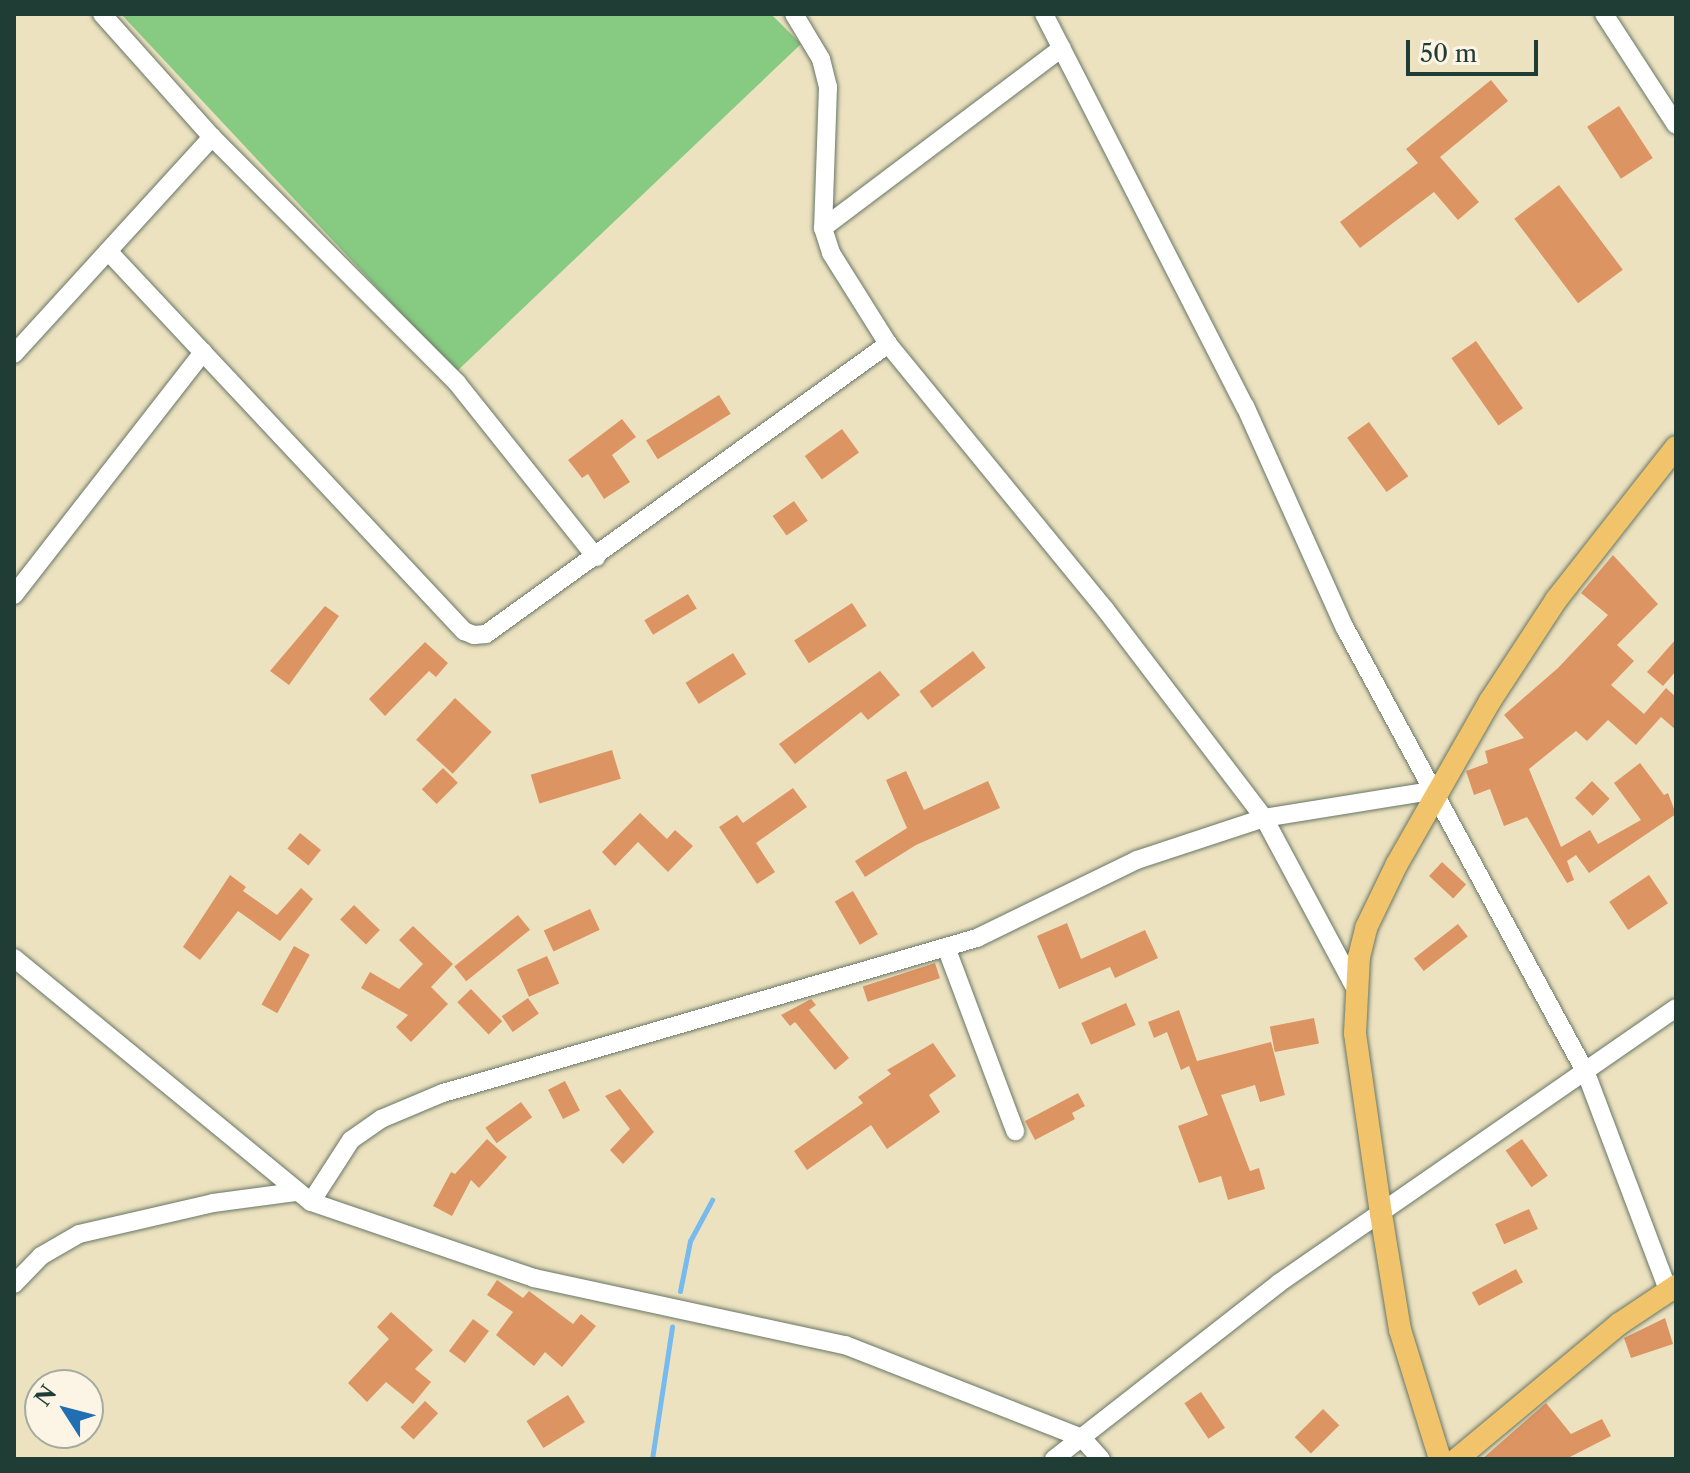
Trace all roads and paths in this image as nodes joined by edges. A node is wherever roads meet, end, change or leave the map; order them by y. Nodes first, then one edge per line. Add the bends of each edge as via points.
1 (102, 14) edge
2 (794, 14) edge
3 (1044, 14) edge
4 (1604, 14) edge
5 (1062, 48) junction
6 (1676, 125) edge
7 (212, 137) junction
8 (823, 228) junction
9 (108, 251) junction
10 (888, 344) junction
11 (203, 352) junction
12 (14, 354) edge
13 (1676, 447) edge
14 (596, 557) junction
15 (14, 595) edge
16 (1437, 790) junction
17 (1264, 818) junction
18 (946, 947) junction
19 (14, 958) edge
20 (1355, 988) junction
21 (1676, 1008) edge
22 (1586, 1073) junction
23 (1015, 1131) dead end
24 (303, 1197) junction
25 (1381, 1214) junction
26 (14, 1284) edge
27 (1674, 1287) edge
28 (1082, 1438) junction
29 (1054, 1459) edge
30 (1101, 1459) edge
31 (1440, 1459) edge
32 (1457, 1459) edge

1 - 7 street
2 - 8 street via 815,45 828,87
3 - 5 street
4 - 6 street
5 - 8 street
5 - 16 street via 1245,406 1345,628
7 - 9 street
7 - 14 street via 457,383
8 - 10 street via 831,253
9 - 11 street
9 - 12 street
10 - 14 street
10 - 17 street via 1105,609
11 - 14 street via 464,631 486,634
11 - 15 street
13 - 16 main road via 1556,600
16 - 17 street
16 - 20 main road via 1366,928
16 - 22 street
17 - 18 street via 1137,860 977,938
17 - 20 street
18 - 23 street
18 - 24 street via 443,1093 381,1119 351,1140
19 - 24 street
20 - 25 main road via 1355,1033
21 - 22 street
22 - 25 street
22 - 27 street
24 - 26 street via 213,1203 79,1234 41,1256
24 - 28 street via 534,1278 845,1345
25 - 28 street via 1279,1283
25 - 31 main road via 1400,1330
27 - 32 main road via 1619,1324
28 - 29 street
28 - 30 street

